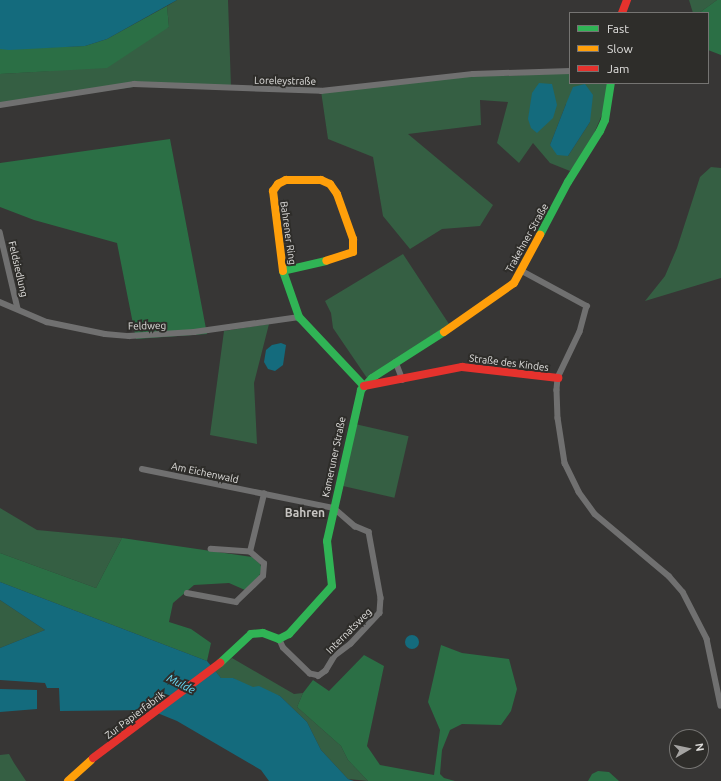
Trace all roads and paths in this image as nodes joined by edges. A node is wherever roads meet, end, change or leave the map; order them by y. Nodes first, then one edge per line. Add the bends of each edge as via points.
1 (569, 71) edge
2 (611, 84) edge
3 (0, 105) edge
4 (0, 232) edge
5 (283, 271) junction
6 (522, 271) junction
7 (0, 302) edge
8 (18, 309) junction
9 (299, 318) junction
10 (396, 362) junction
11 (558, 378) junction
12 (403, 380) junction
13 (364, 386) junction
14 (142, 469) dead end
15 (264, 494) junction
16 (334, 508) junction
17 (211, 549) dead end
18 (250, 552) junction
19 (186, 593) dead end
20 (279, 638) junction
21 (721, 706) edge
22 (68, 781) edge

1 - 3 street, Loreleystraße via 474,74 320,91 134,84
2 - 6 street, Trakehner Straße via 605,120 600,131 568,182
4 - 8 street, Feldsiedlung
5 - 5 street, Bahrener Ring via 344,258 353,252 353,239 337,194 330,184 311,178 286,180 278,184 274,190 276,227
5 - 9 street, Bahrener Ring
6 - 10 street, Trakehner Straße via 503,293
6 - 11 street, Straße des Kindes via 587,306 578,338
7 - 8 street, Feldweg
8 - 9 street, Feldweg via 64,327 128,336 194,332
9 - 13 street, Bahrener Ring
10 - 12 street
10 - 13 street, Trakehner Straße
11 - 12 street, Straße des Kindes via 462,367
11 - 21 street, Straße des Kindes via 559,431 565,463 579,492 613,531 676,584 696,614 711,651
12 - 13 street, Straße des Kindes
13 - 16 street, Kameruner Straße via 358,396
14 - 15 street, Am Eichenwald
15 - 16 street, Am Eichenwald
15 - 18 street
16 - 20 street, Kameruner Straße via 327,541 332,586 289,634
16 - 20 street, Internatsweg via 355,526 369,532 381,598 380,613 351,644 335,656 326,671 319,676 310,674 283,648
17 - 18 street
18 - 19 street via 264,564 265,569 262,576 236,602
20 - 22 street, Zur Papierfabrik via 263,633 251,634 226,658 92,759

